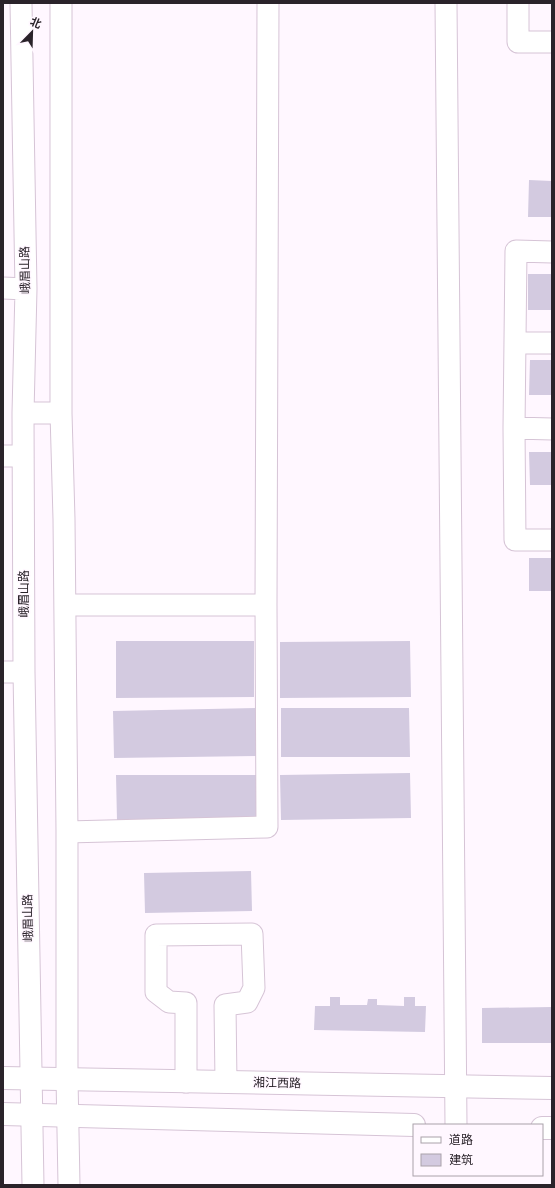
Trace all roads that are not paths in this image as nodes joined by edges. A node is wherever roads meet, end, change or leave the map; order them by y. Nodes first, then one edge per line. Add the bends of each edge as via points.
1 (20, 3) edge
2 (60, 3) edge
3 (268, 3) edge
4 (446, 3) edge
5 (518, 3) edge
6 (552, 42) edge
7 (552, 252) edge
8 (3, 288) edge
9 (26, 289) junction
10 (515, 343) junction
11 (552, 343) edge
12 (23, 413) junction
13 (61, 413) junction
14 (514, 428) junction
15 (552, 429) edge
16 (3, 456) edge
17 (23, 456) junction
18 (552, 540) edge
19 (65, 605) junction
20 (266, 605) junction
21 (3, 672) edge
22 (24, 672) junction
23 (67, 832) junction
24 (3, 1078) edge
25 (31, 1078) junction
26 (67, 1078) junction
27 (186, 1082) junction
28 (226, 1082) junction
29 (455, 1086) junction
30 (552, 1088) edge
31 (3, 1114) edge
32 (32, 1114) junction
33 (67, 1115) junction
34 (456, 1124) edge
35 (413, 1125) edge
36 (33, 1185) edge
37 (69, 1185) edge

1 - 9 street, 峨眉山路
2 - 13 street
3 - 20 street
4 - 29 street
5 - 6 street via 518,42
7 - 10 street via 516,252
8 - 9 street
9 - 12 street, 峨眉山路
10 - 11 street
10 - 14 street
12 - 13 street
12 - 17 street, 峨眉山路
13 - 19 street
14 - 15 street
14 - 18 street via 515,540
16 - 17 street
17 - 22 street, 峨眉山路
19 - 20 street
19 - 23 street
20 - 23 street via 267,827
21 - 22 street
22 - 25 street, 峨眉山路
23 - 26 street
24 - 25 main road, 湘江西路
25 - 26 main road, 湘江西路
25 - 32 street, 峨眉山路
26 - 27 main road, 湘江西路
26 - 33 street
27 - 28 main road, 湘江西路
27 - 28 street via 186,1003 169,1002 156,992 156,935 252,934 254,988 247,1002 225,1004
28 - 29 main road, 湘江西路
29 - 30 main road, 湘江西路
29 - 34 street
31 - 32 main road
32 - 33 main road
32 - 36 street, 峨眉山路
33 - 35 main road
33 - 37 street

